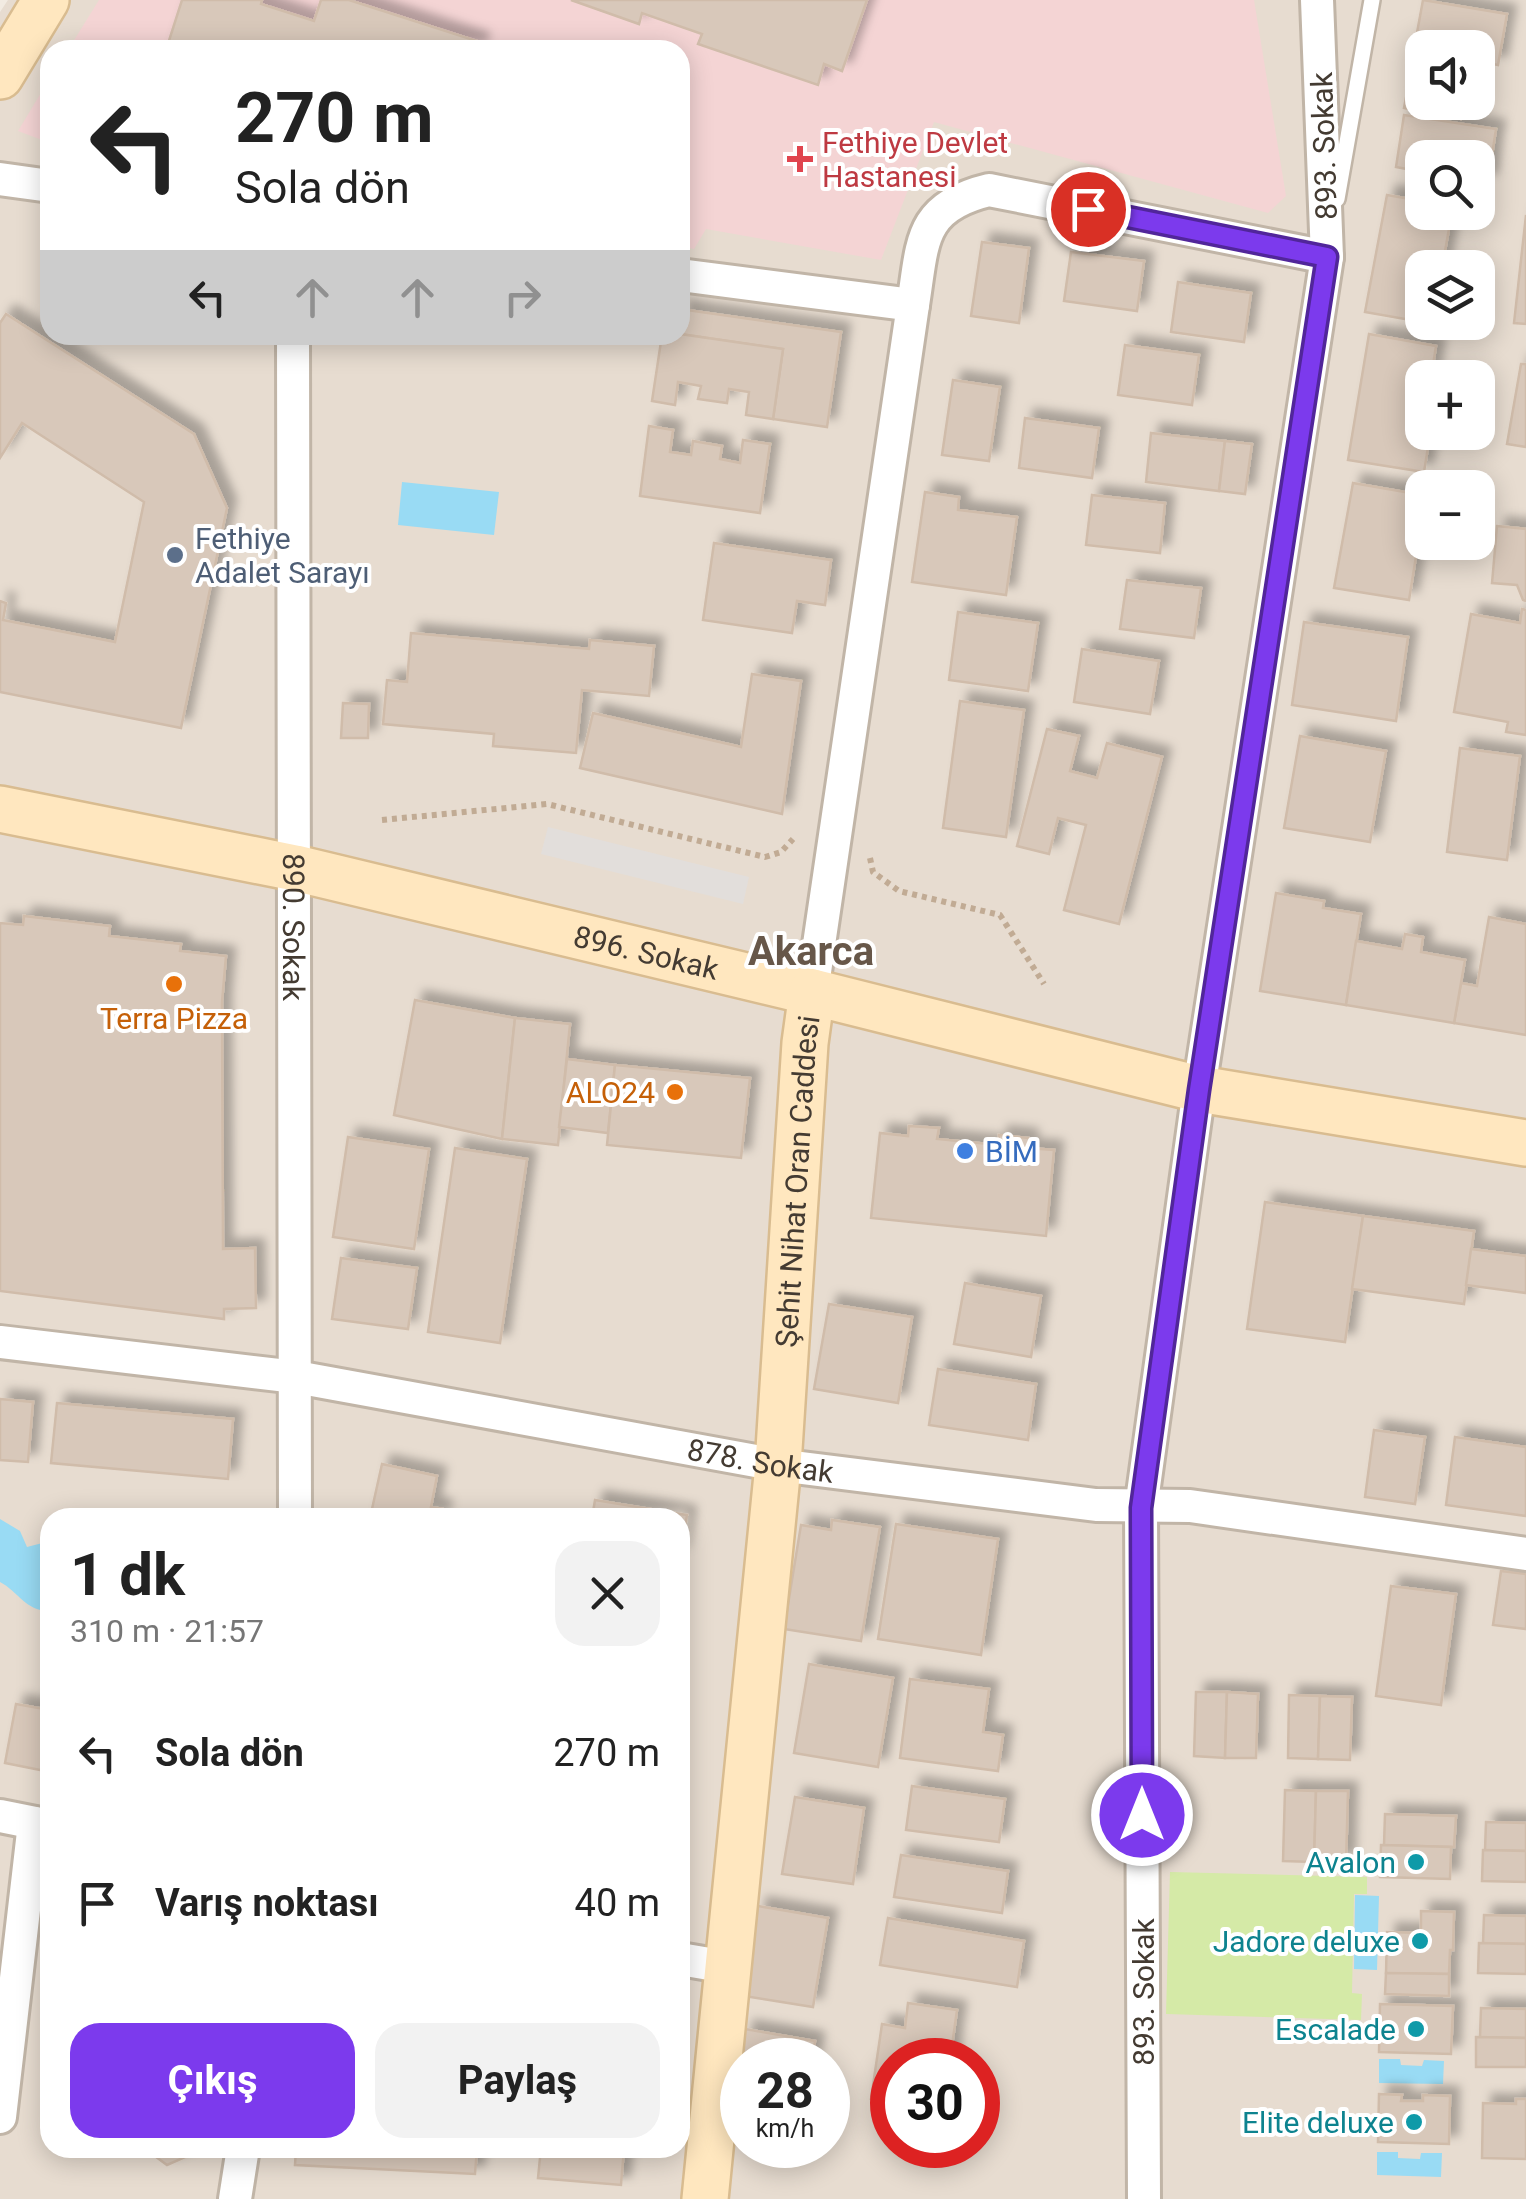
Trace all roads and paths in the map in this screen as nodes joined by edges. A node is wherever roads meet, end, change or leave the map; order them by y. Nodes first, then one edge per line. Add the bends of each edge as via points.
1 (46, 0) edge
2 (1318, 0) edge
3 (1372, 0) edge
4 (0, 76) edge
5 (0, 178) edge
6 (40, 184) edge
7 (1327, 257) junction
8 (690, 276) edge
9 (912, 305) junction
10 (293, 345) edge
11 (0, 809) edge
12 (382, 820) dead end
13 (793, 839) dead end
14 (870, 857) dead end
15 (295, 868) junction
16 (1044, 984) dead end
17 (812, 992) junction
18 (1199, 1090) junction
19 (1526, 1143) edge
20 (0, 1342) edge
21 (296, 1377) junction
22 (778, 1465) junction
23 (295, 1508) edge
24 (1141, 1508) junction
25 (1526, 1554) edge
26 (0, 1816) edge
27 (40, 1824) edge
28 (40, 1838) edge
29 (690, 1961) edge
30 (726, 1968) junction
31 (0, 2117) edge
32 (241, 2158) edge
33 (235, 2199) edge
34 (704, 2199) edge
35 (1144, 2199) edge

1 - 4 street
2 - 7 street, 893. Sokak
3 - 7 lane
5 - 6 street
7 - 9 street, Şehit Nihat Oran Caddesi via 988,190 960,197 936,214
7 - 18 street, 893. Sokak
8 - 9 street
9 - 17 street, Şehit Nihat Oran Caddesi
10 - 15 street, 890. Sokak
11 - 15 street, 896. Sokak
12 - 13 path via 547,804 765,857
14 - 16 path via 872,872 899,892 1000,915
15 - 17 street, 896. Sokak
15 - 21 street, 890. Sokak
17 - 18 street, 896. Sokak
17 - 22 street, Şehit Nihat Oran Caddesi
18 - 19 street, 896. Sokak
18 - 24 street, 893. Sokak
20 - 21 street, 878. Sokak
21 - 22 street, 878. Sokak
21 - 23 street, 890. Sokak
22 - 24 street, 878. Sokak
22 - 30 street, Şehit Nihat Oran Caddesi
24 - 25 street, 878. Sokak via 1190,1506
24 - 35 street, 893. Sokak
26 - 27 street
28 - 31 street
29 - 30 street
30 - 34 street, Şehit Nihat Oran Caddesi
32 - 33 street

